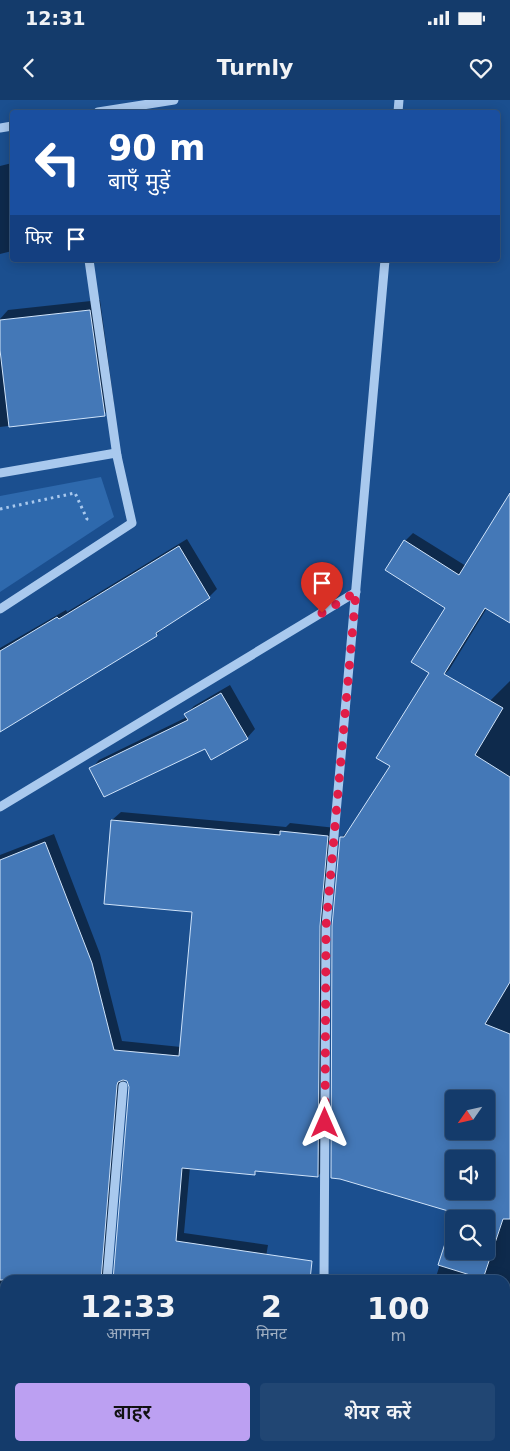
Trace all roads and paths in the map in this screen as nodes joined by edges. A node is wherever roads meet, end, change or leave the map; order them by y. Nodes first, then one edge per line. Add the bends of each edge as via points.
1 (174, 100) edge
2 (111, 110) edge
3 (89, 262) edge
4 (385, 262) edge
5 (116, 456) junction
6 (0, 472) edge
7 (0, 509) edge
8 (79, 525) dead end
9 (356, 592) junction
10 (0, 608) edge
11 (0, 807) edge
12 (124, 1086) dead end
13 (107, 1275) edge
14 (324, 1275) edge

1 - 2 street
3 - 5 street
4 - 9 street
5 - 6 street via 116,453
5 - 10 street via 132,523
7 - 8 path via 74,493 87,519
9 - 11 street
9 - 14 street via 326,926
12 - 13 street

